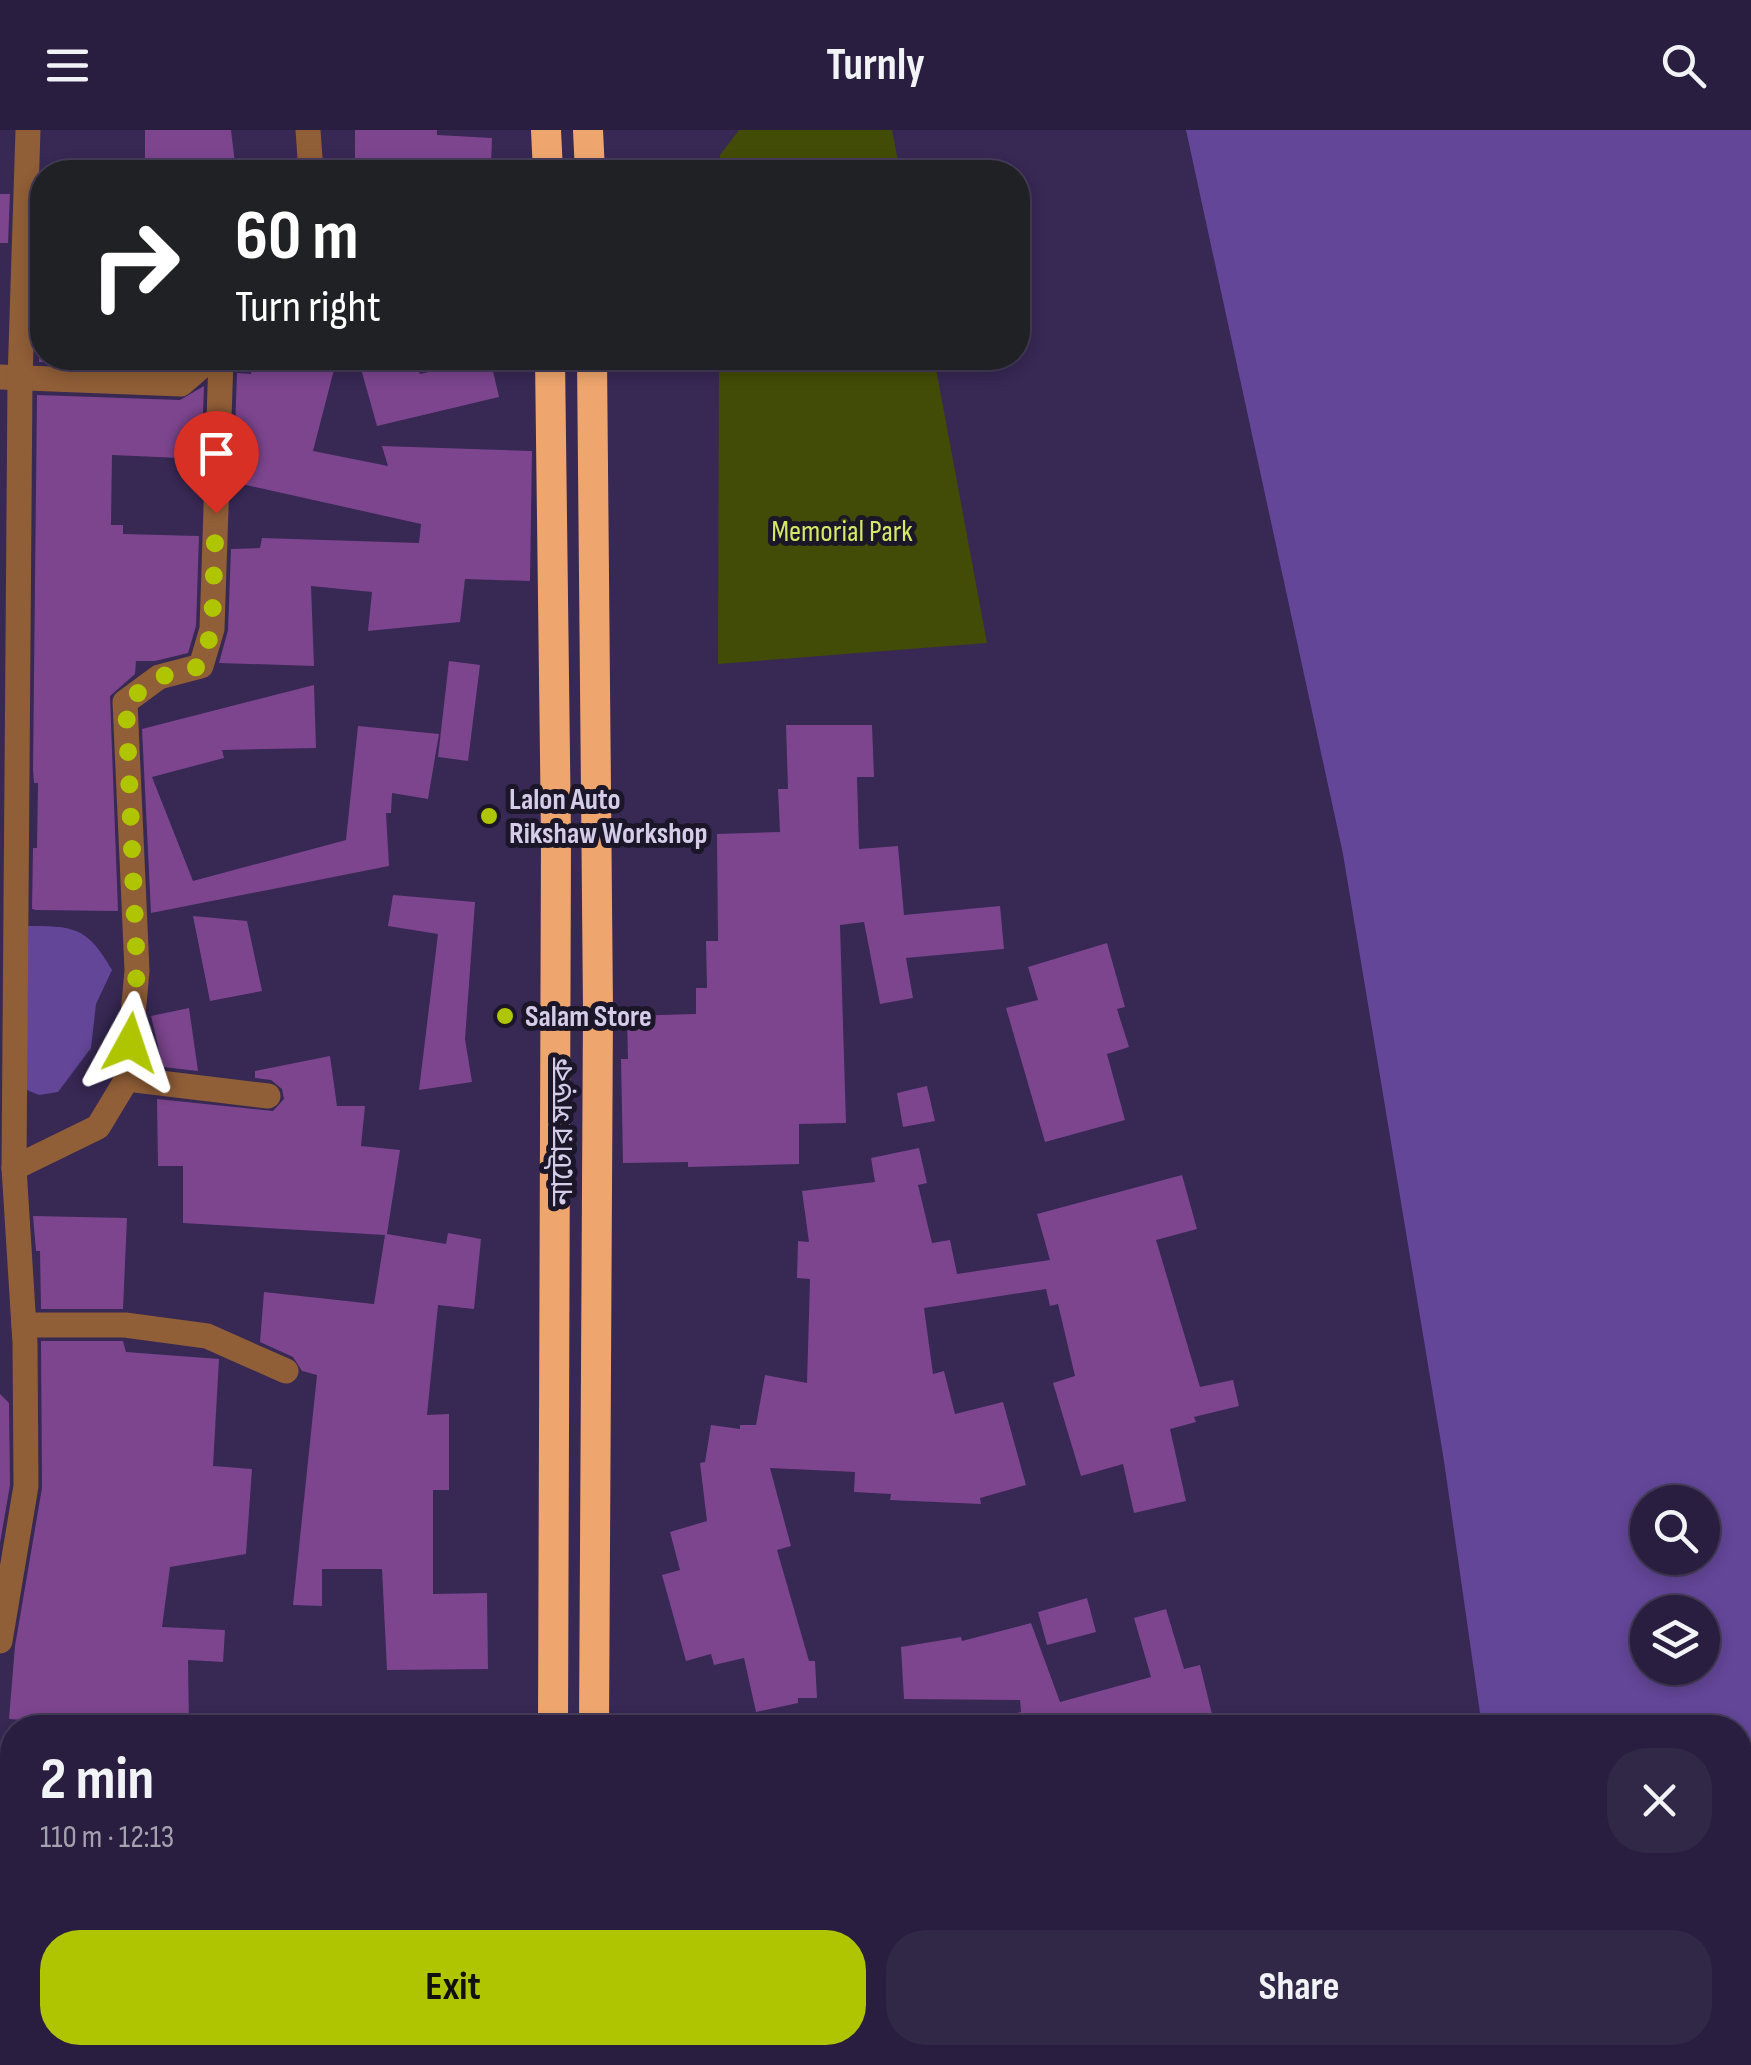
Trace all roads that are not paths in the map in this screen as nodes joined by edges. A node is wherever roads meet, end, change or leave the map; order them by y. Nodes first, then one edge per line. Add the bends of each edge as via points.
1 (28, 130) edge
2 (308, 130) edge
3 (546, 130) edge
4 (588, 130) edge
5 (311, 160) edge
6 (547, 160) edge
7 (589, 160) edge
8 (197, 370) edge
9 (220, 370) edge
10 (550, 370) edge
11 (592, 370) edge
12 (10, 379) edge
13 (128, 1079) junction
14 (268, 1096) dead end
15 (14, 1168) junction
16 (16, 1337) edge
17 (286, 1370) dead end
18 (0, 1641) edge
19 (554, 1715) edge
20 (594, 1715) edge

1 - 12 street
2 - 5 street
3 - 6 highway
4 - 7 highway
8 - 12 street via 181,384
9 - 13 street via 212,629 201,666 159,677 126,702 137,971
10 - 19 highway
11 - 20 highway, নাটোর সড়ক
12 - 15 street
13 - 14 street
13 - 15 street via 98,1126
15 - 16 street
16 - 17 street via 124,1325 207,1336
16 - 18 street via 26,1486

